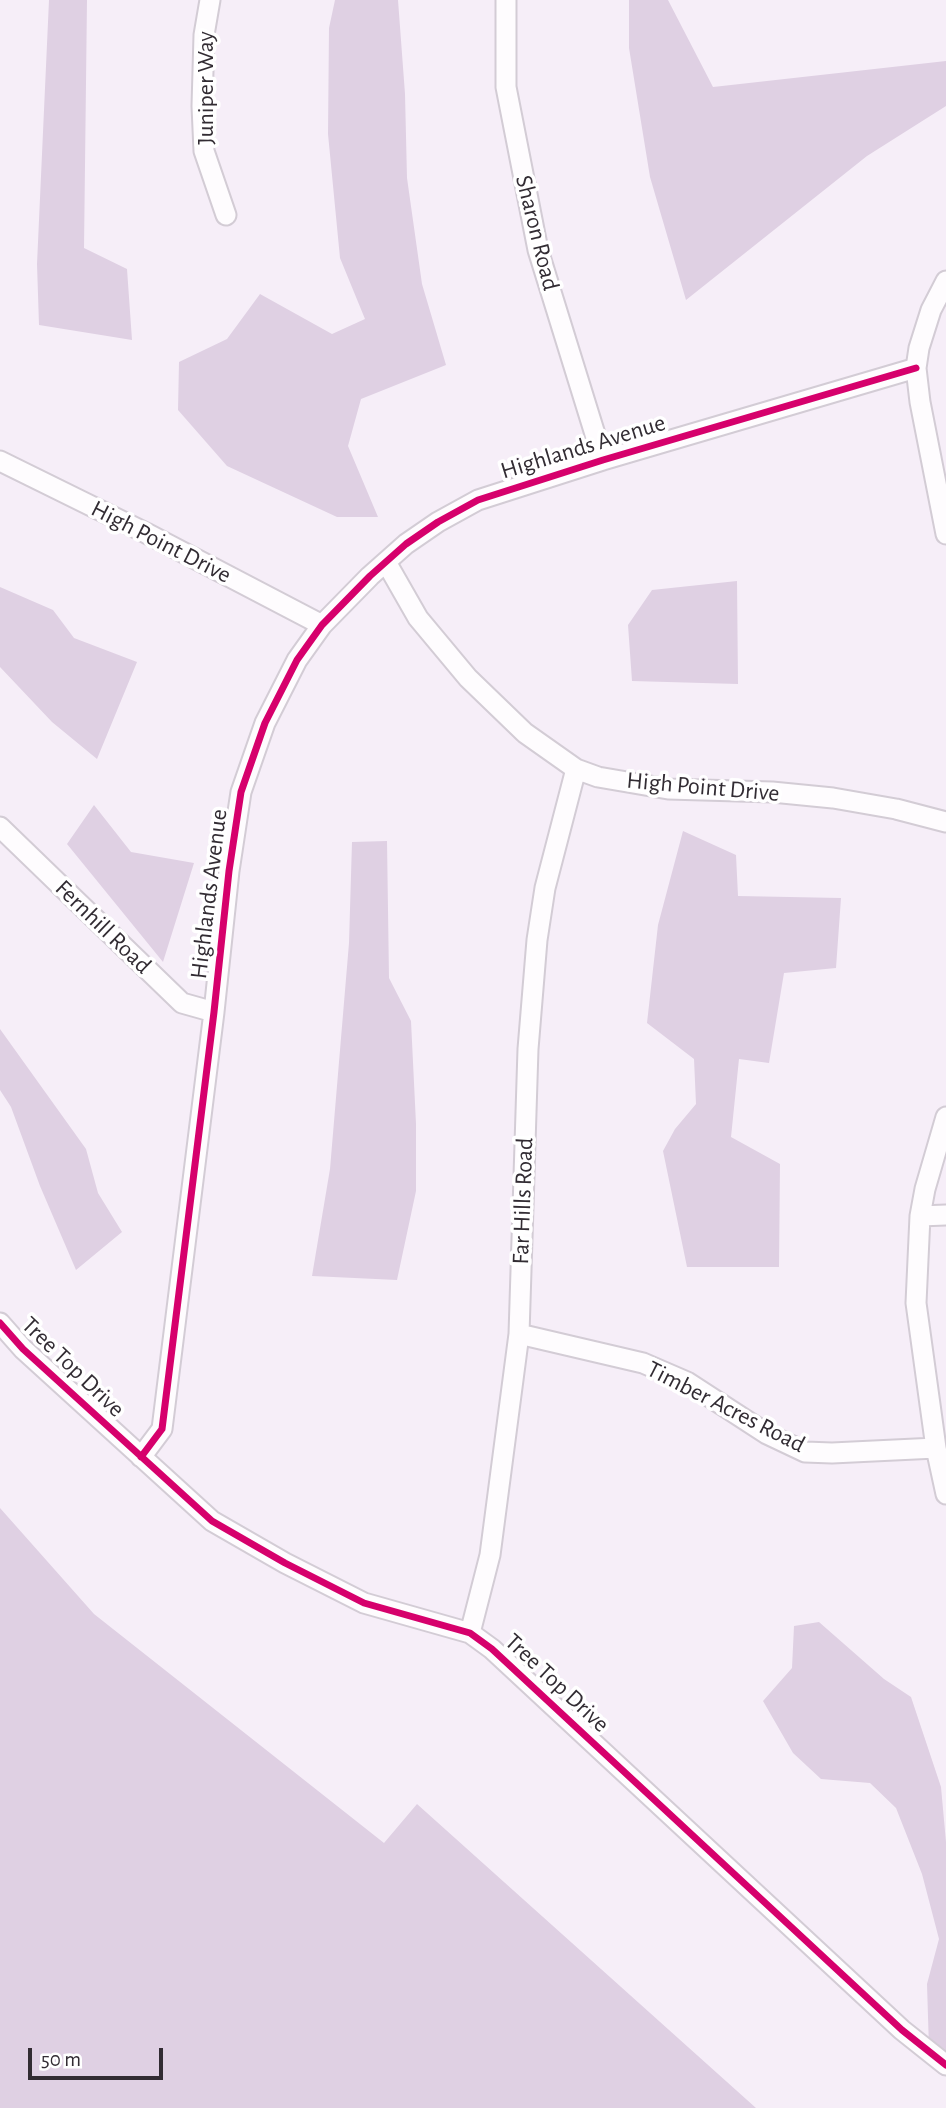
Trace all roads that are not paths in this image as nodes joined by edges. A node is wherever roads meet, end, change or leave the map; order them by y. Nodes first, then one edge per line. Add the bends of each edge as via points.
1 (210, 0) edge
2 (506, 0) edge
3 (226, 215) dead end
4 (946, 281) edge
5 (916, 368) junction
6 (603, 460) junction
7 (0, 461) edge
8 (946, 534) edge
9 (386, 562) junction
10 (322, 625) junction
11 (576, 769) junction
12 (946, 822) edge
13 (0, 827) edge
14 (214, 1012) junction
15 (946, 1117) edge
16 (946, 1215) edge
17 (920, 1216) junction
18 (0, 1323) edge
19 (519, 1334) junction
20 (936, 1448) junction
21 (141, 1457) junction
22 (946, 1494) edge
23 (470, 1633) junction
24 (946, 2065) edge

1 - 3 street, Juniper Way via 204,36 204,151
2 - 6 street, Sharon Road via 506,87 527,201
4 - 5 street via 928,319
5 - 6 street, Highlands Avenue
5 - 8 street
6 - 9 street, Highlands Avenue via 478,500 438,522
7 - 10 street, High Point Drive
9 - 10 street, Highlands Avenue
9 - 11 street, High Point Drive via 418,618 468,678 525,733
10 - 14 street, Highlands Avenue via 297,660 265,723 242,792
11 - 12 street, High Point Drive via 668,789 833,798
11 - 19 street, Far Hills Road via 545,888 537,940 528,1049
13 - 14 street, Fernhill Road via 182,1003
14 - 21 street, Highlands Avenue via 162,1429
15 - 17 street
16 - 17 street
17 - 20 street via 916,1303
18 - 21 street, Tree Top Drive
19 - 20 street, Timber Acres Road via 643,1363 687,1382 767,1434 805,1452
19 - 23 street, Far Hills Road via 490,1555
20 - 22 street
21 - 23 street, Tree Top Drive via 212,1521 285,1563 364,1603
23 - 24 street, Tree Top Drive via 902,2030

